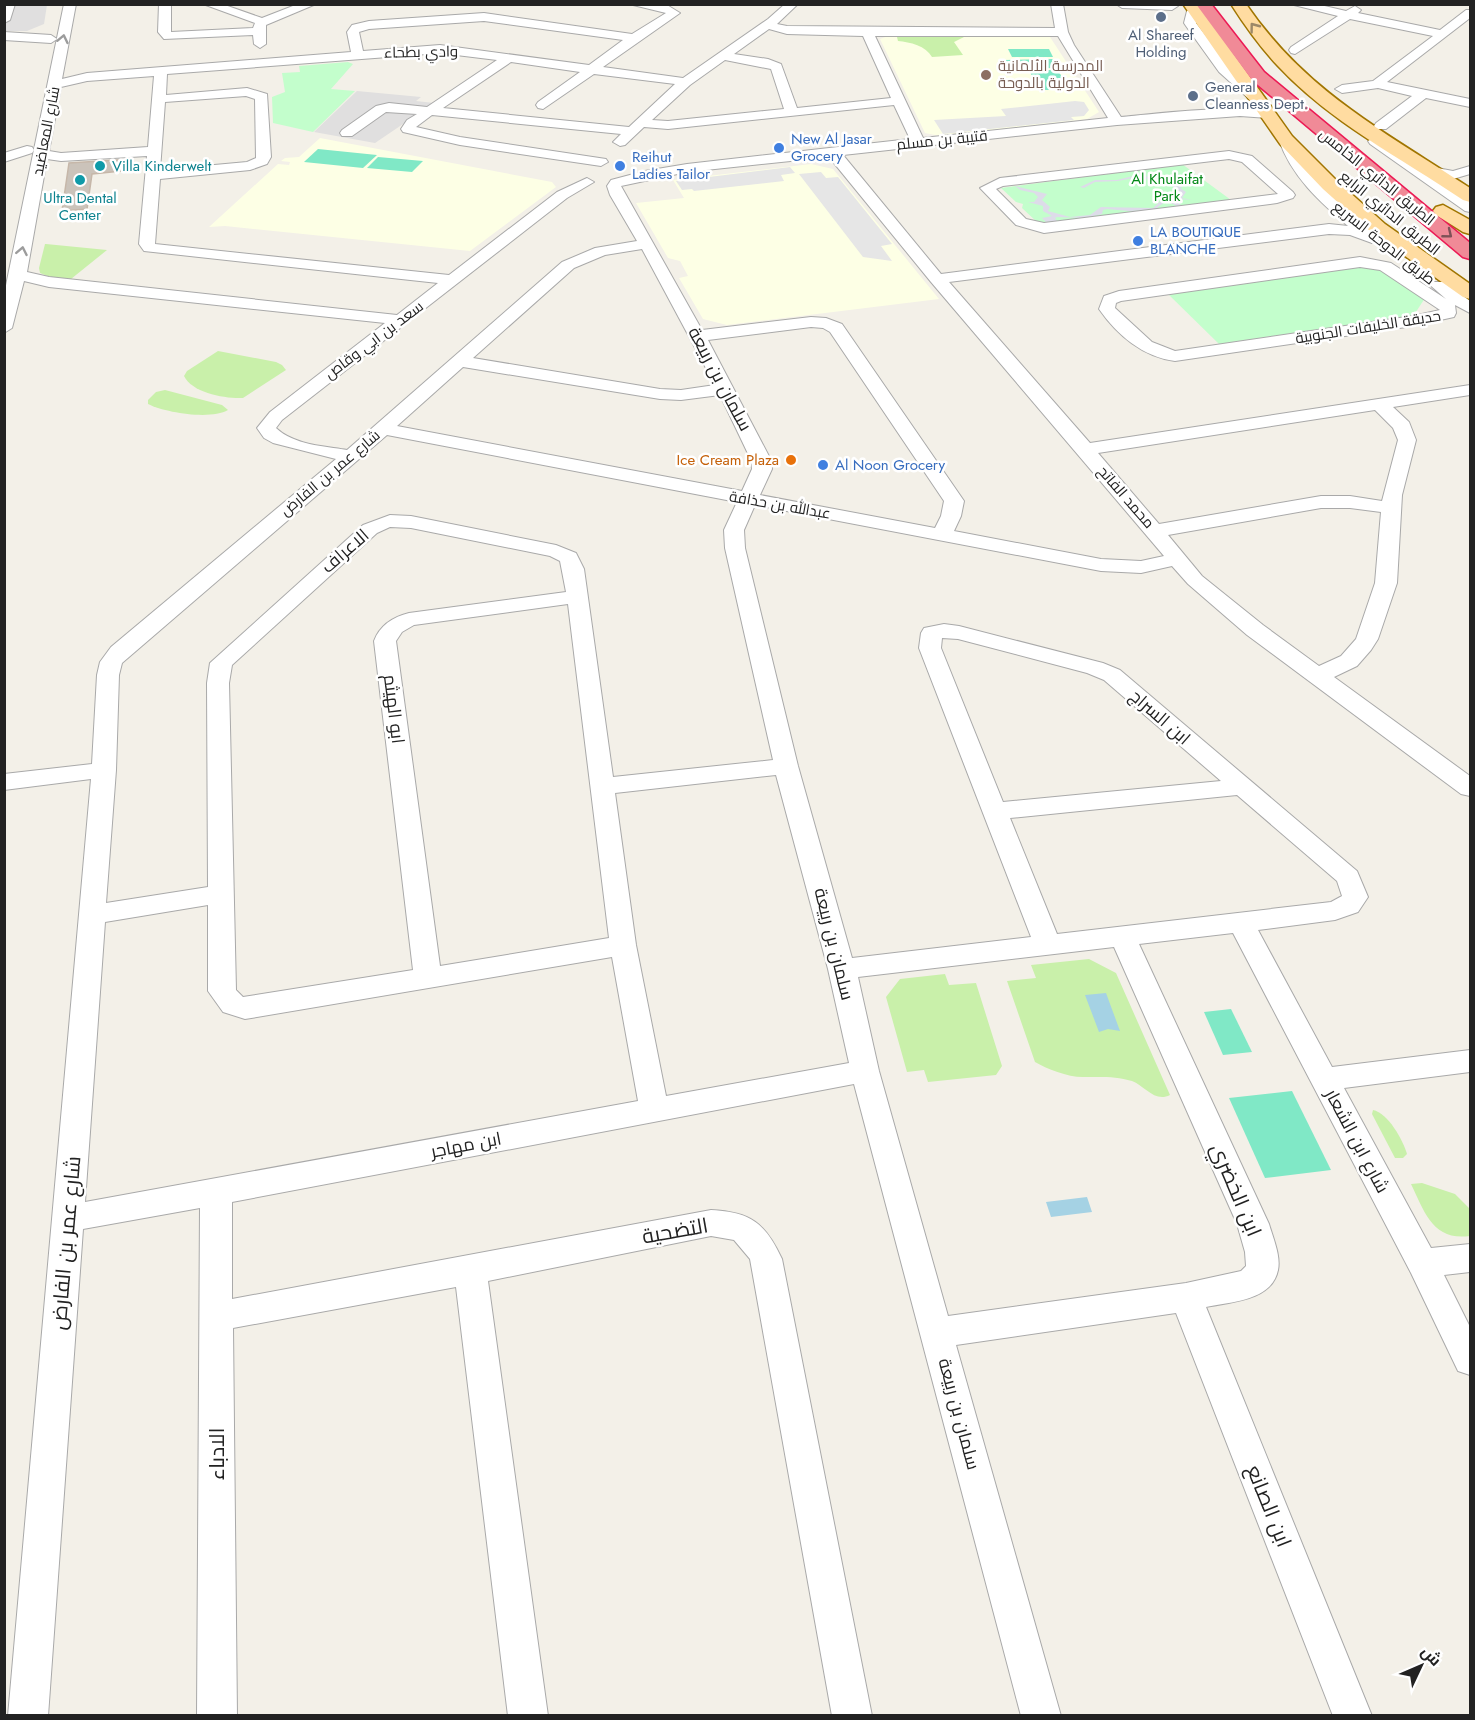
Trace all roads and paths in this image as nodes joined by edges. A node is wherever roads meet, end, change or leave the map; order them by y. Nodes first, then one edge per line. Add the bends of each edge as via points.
1 (9, 4) edge
2 (58, 4) edge
3 (70, 4) edge
4 (165, 4) edge
5 (209, 4) edge
6 (310, 4) edge
7 (792, 4) edge
8 (1057, 4) edge
9 (1122, 4) edge
10 (1223, 4) edge
11 (1238, 4) edge
12 (1296, 4) edge
13 (1363, 4) edge
14 (636, 5) edge
15 (807, 5) edge
16 (1133, 5) edge
17 (1172, 6) dead end
18 (1195, 7) edge
19 (1470, 13) edge
20 (1347, 15) junction
21 (4, 20) edge
22 (769, 24) junction
23 (261, 26) junction
24 (867, 32) junction
25 (1062, 32) junction
26 (51, 34) junction
27 (1443, 34) junction
28 (4, 36) edge
29 (634, 38) junction
30 (1294, 50) dead end
31 (358, 54) junction
32 (722, 56) junction
33 (510, 57) junction
34 (262, 62) junction
35 (592, 69) junction
36 (158, 71) junction
37 (1258, 76) junction
38 (56, 78) junction
39 (1382, 81) junction
40 (685, 82) junction
41 (1342, 89) dead end
42 (1424, 94) junction
43 (159, 99) junction
44 (898, 101) junction
45 (1470, 103) edge
46 (543, 105) dead end
47 (1261, 105) junction
48 (429, 111) junction
49 (792, 112) junction
50 (1349, 119) junction
51 (1117, 121) junction
52 (1382, 126) dead end
53 (635, 127) junction
54 (347, 133) dead end
55 (1286, 140) junction
56 (918, 142) junction
57 (153, 151) junction
58 (833, 152) junction
59 (33, 157) junction
60 (5, 158) edge
61 (151, 175) junction
62 (602, 180) junction
63 (1469, 188) edge
64 (558, 200) joint
65 (1180, 211) junction
66 (1443, 211) junction
67 (1346, 217) junction
68 (1470, 228) edge
69 (1329, 229) junction
70 (1470, 233) edge
71 (1372, 238) junction
72 (1219, 243) junction
73 (646, 244) junction
74 (1150, 252) junction
75 (1470, 253) edge
76 (1470, 274) edge
77 (937, 279) junction
78 (454, 280) junction
79 (15, 283) junction
80 (1184, 286) junction
81 (1470, 293) edge
82 (1470, 308) edge
83 (400, 320) junction
84 (4, 328) edge
85 (697, 336) junction
86 (459, 361) junction
87 (726, 389) junction
88 (1470, 390) edge
89 (1379, 404) junction
90 (383, 429) junction
91 (1085, 449) junction
92 (350, 456) junction
93 (750, 500) junction
94 (1391, 508) junction
95 (1155, 531) junction
96 (942, 534) junction
97 (1178, 559) junction
98 (576, 597) junction
99 (1317, 676) junction
100 (786, 766) junction
101 (104, 770) junction
102 (4, 782) edge
103 (602, 786) junction
104 (1240, 787) junction
105 (1470, 788) edge
106 (995, 811) junction
107 (219, 894) junction
108 (91, 915) junction
109 (1241, 923) junction
110 (1123, 937) junction
111 (1047, 943) junction
112 (624, 945) junction
113 (842, 969) junction
114 (428, 978) junction
115 (1470, 1061) edge
116 (865, 1071) junction
117 (1324, 1079) junction
118 (654, 1109) junction
119 (216, 1193) junction
120 (68, 1218) junction
121 (1470, 1258) edge
122 (1422, 1263) junction
123 (471, 1270) junction
124 (1186, 1297) junction
125 (217, 1316) junction
126 (937, 1333) junction
127 (1470, 1360) edge
128 (28, 1716) edge
129 (217, 1716) edge
130 (528, 1716) edge
131 (852, 1716) edge
132 (1041, 1716) edge
133 (1353, 1716) edge

1 - 21 street
2 - 26 street, شارع المعاضيد
38 -> 3 street, شارع المعاضيد
4 - 23 street via 164,32 168,36
5 - 23 street
6 - 23 street
7 - 22 street
8 - 25 street
9 - 16 street
10 - 66 highway, الطريق الدائري الرابع via 1260,56 1284,81 1341,132
50 -> 11 main road via 1285,63
12 - 20 street
13 - 20 street
14 - 29 street via 674,13
15 - 22 street
16 - 17 street
18 - 37 highway, الطريق الدائري الرابع
18 - 47 main road, الطريق الدائري الرابع
19 - 27 street
20 - 27 street
20 - 30 street
22 - 24 street via 787,30
22 - 32 street
23 - 34 street
24 - 25 street
24 - 44 street
25 - 51 street
26 - 28 street
26 - 59 street, شارع المعاضيد
27 - 39 street
29 - 31 street via 438,13 356,28 353,32
29 - 35 street
31 - 33 street, وادي بطحاء via 440,49
31 - 34 street, وادي بطحاء
32 - 40 street
32 - 49 street via 777,67
33 - 35 street, وادي بطحاء
33 - 48 street
34 - 36 street, وادي بطحاء
35 - 40 street, وادي بطحاء
35 - 46 street
36 - 38 street, وادي بطحاء
36 - 43 street
37 -> 75 highway, الطريق الدائري الخامس
37 - 76 main road, الطريق الدائري الرابع via 1327,161 1373,204
38 - 59 street, شارع المعاضيد
39 - 41 street
39 - 42 street
40 - 53 street
42 - 45 street
42 - 52 street
43 - 57 street
43 - 61 street via 247,92 260,95 264,157 250,166
44 - 49 street
44 - 56 street
47 - 51 street, قتيبة بن مسلم via 1239,112
47 - 55 main road, الطريق الدائري الرابع
48 - 53 street
48 - 54 street via 385,107
48 - 62 street via 408,129 481,144
49 - 53 street
50 - 63 main road via 1432,171
50 - 63 street via 1374,141
51 - 56 street, قتيبة بن مسلم
53 - 62 street
55 - 67 street, طريق الدوحة السريع via 1291,155
55 - 81 main road, الطريق الدائري الرابع via 1378,228
56 - 58 street, قتيبة بن مسلم
57 - 59 street
57 - 61 street
58 - 62 street, قتيبة بن مسلم
58 - 77 street, محمد الفاتح
59 - 60 street
79 -> 59 street, شارع المعاضيد
61 - 78 street via 147,244 155,250
62 - 64 street, قتيبة بن مسلم
62 - 73 street, سلمان بن ربيعة
64 - 78 street, سعد بن ابي وقاص
65 - 65 street via 1283,198 1288,192 1247,159 1228,155 1000,182 987,188 1021,222 1037,227
65 - 72 street
66 - 68 main road, الطريق الدائري الرابع
66 - 70 highway, الطريق الدائري الخامس
67 - 69 street via 1340,225
67 - 71 street, طريق الدوحة السريع
69 - 71 street
69 - 72 street
71 - 82 street, طريق الدوحة السريع
72 - 74 street
73 - 85 street, سلمان بن ربيعة
73 - 86 street, شارع عمر بن الفارض via 601,251 577,260
74 - 77 street
74 - 80 street
77 - 91 street, محمد الفاتح
78 - 83 street, سعد بن ابي وقاص
79 - 83 street via 49,282
79 - 84 street, شارع المعاضيد
80 - 80 street, حديقة الخليفات الجنوبية via 1119,296 1108,301 1107,309 1148,349 1175,357 1444,316 1449,310 1385,266 1371,262
83 - 92 street, سعد بن ابي وقاص via 276,416 266,428 283,441
85 - 87 street, سلمان بن ربيعة
85 - 96 street via 811,322 836,328 954,501
86 - 87 street via 660,394
86 - 90 street, شارع عمر بن الفارض
87 - 93 street, سلمان بن ربيعة via 761,460 762,469
88 - 89 street
89 - 91 street
89 - 94 street via 1402,426 1407,440
90 - 92 street, شارع عمر بن الفارض
90 - 93 street, عبدالله بن حذافة
91 - 95 street, محمد الفاتح
92 - 101 street, شارع عمر بن الفارض via 111,662
93 - 96 street, عبدالله بن حذافة
93 - 100 street, سلمان بن ربيعة via 734,530 735,548
94 - 95 street via 1321,502
94 - 99 street via 1386,583 1367,639 1349,661
95 - 97 street, محمد الفاتح
96 - 97 street, عبدالله بن حذافة via 1101,565 1141,567
97 - 99 street, محمد الفاتح via 1195,580 1229,609
98 - 103 street, الاعراف
98 - 107 street, الاعراف via 572,562 565,554 402,520 370,529 221,663
98 - 114 street, ابو الهيثم via 409,619 387,634
99 - 105 street, محمد الفاتح
100 - 103 street
100 - 113 street, سلمان بن ربيعة
101 - 102 street
101 - 108 street, شارع عمر بن الفارض
103 - 112 street, الاعراف
104 - 106 street
104 - 106 street, ابن السراج via 1112,675 970,636 936,631 932,633 930,648
104 - 109 street, ابن السراج via 1348,877 1355,897 1349,905 1335,911
106 - 111 street, ابن السراج
107 - 108 street
107 - 114 street, الاعراف via 222,990 230,1004 250,1008
108 - 120 street, شارع عمر بن الفارض
109 - 110 street, ابن السراج
109 - 117 street, شارع ابن الشعار
110 - 111 street, ابن السراج
110 - 124 street, ابن الخضري via 1253,1224 1262,1252 1262,1269 1251,1283
111 - 113 street, ابن السراج
112 - 114 street, الاعراف
112 - 118 street, الاعراف
113 - 116 street, سلمان بن ربيعة
115 - 117 street
116 - 118 street, ابن مهاجر
116 - 126 street, سلمان بن ربيعة
117 - 122 street, شارع ابن الشعار
118 - 119 street, ابن مهاجر
119 - 120 street, ابن مهاجر
119 - 125 street, الادباء
120 - 128 street, شارع عمر بن الفارض
121 - 122 street
122 - 127 street, شارع ابن الشعار
123 - 125 street, التضحية
123 - 130 street
123 - 131 street, التضحية via 711,1223 734,1224 759,1243 766,1259
124 - 126 street, ابن الخضري
124 - 133 street, ابن الصانع
125 - 129 street, الادباء
126 - 132 street, سلمان بن ربيعة

